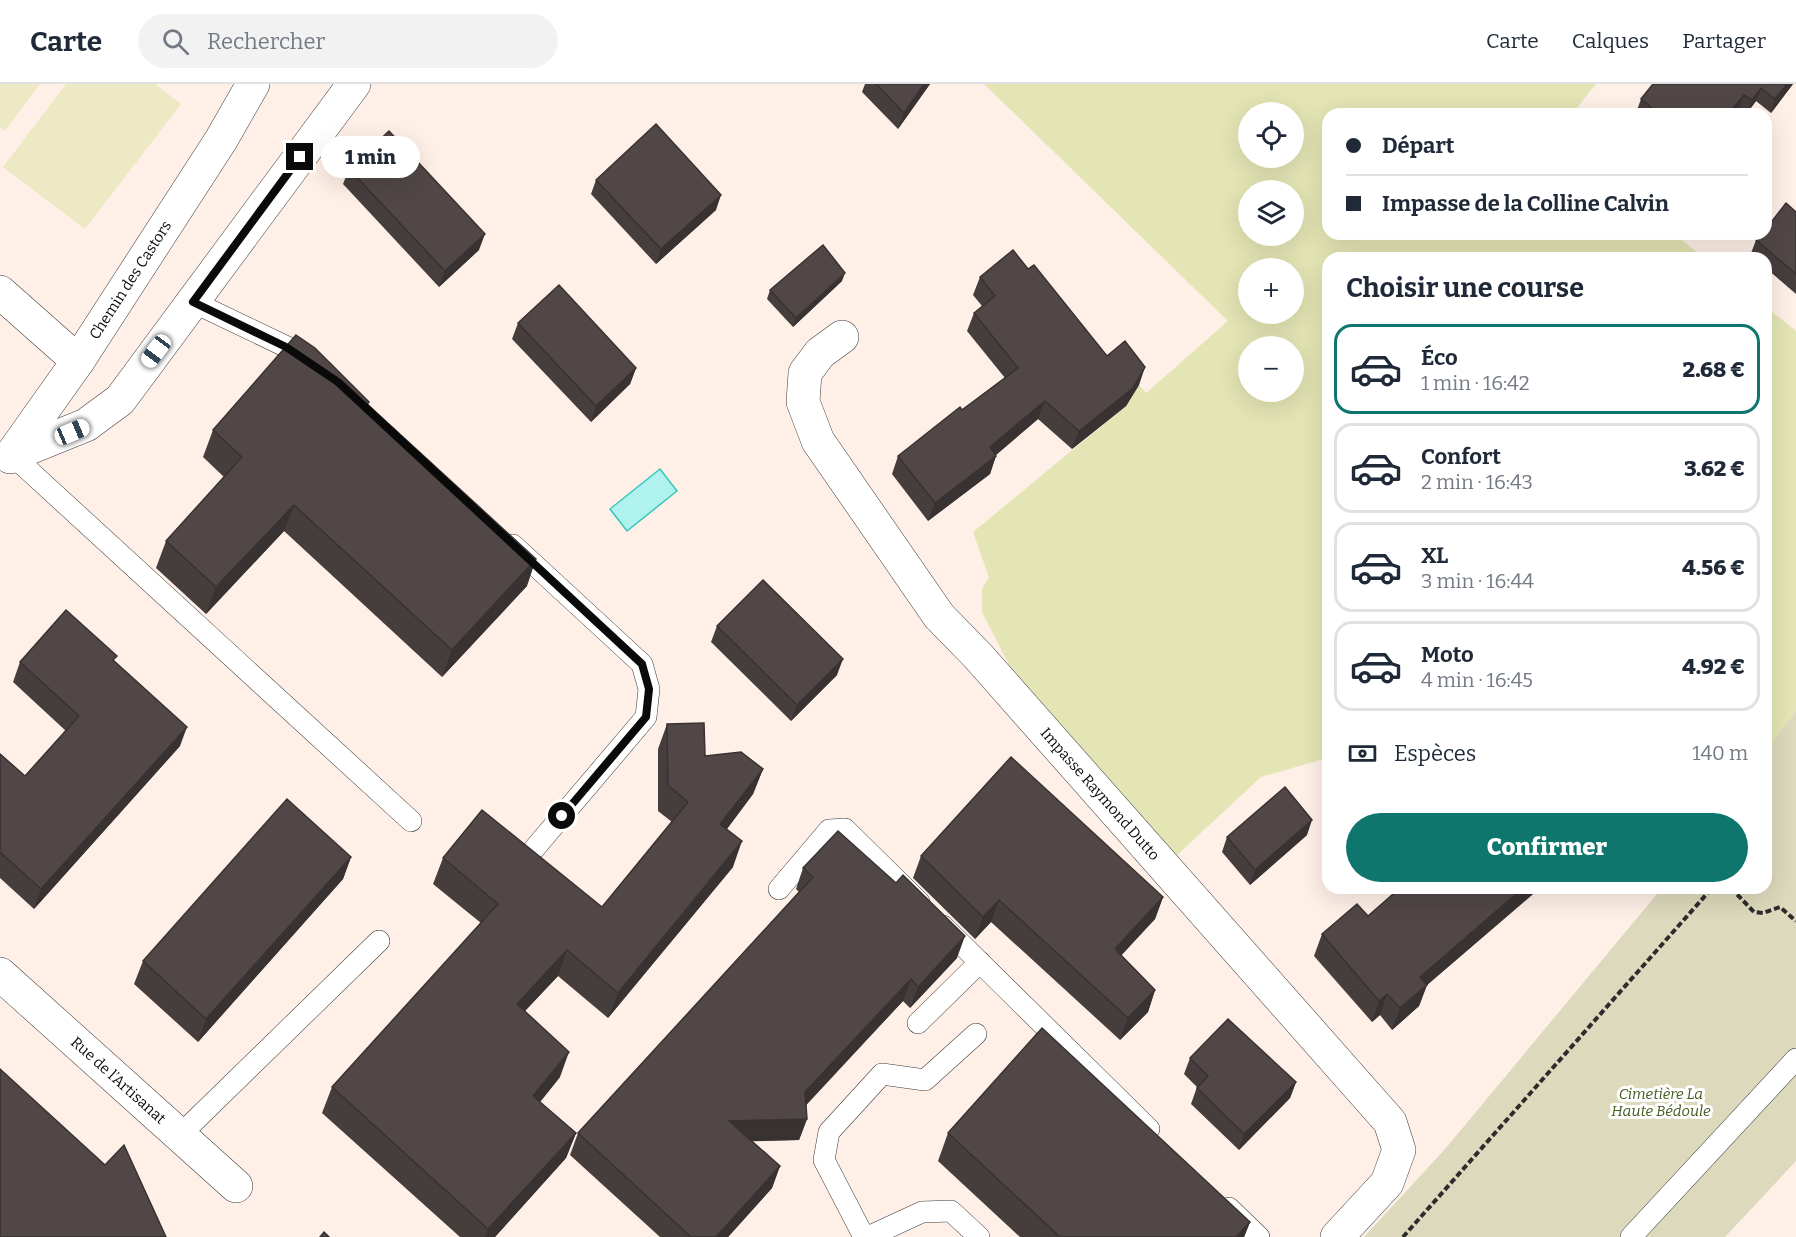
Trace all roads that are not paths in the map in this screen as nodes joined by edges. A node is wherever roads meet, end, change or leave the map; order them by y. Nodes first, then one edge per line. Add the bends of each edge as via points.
1 (253, 84) edge
2 (354, 84) edge
3 (0, 292) edge
4 (193, 302) junction
5 (842, 337) dead end
6 (78, 361) junction
7 (323, 371) edge
8 (6, 462) edge
9 (494, 527) edge
10 (411, 821) dead end
11 (534, 849) edge
12 (779, 889) dead end
13 (379, 941) dead end
14 (980, 962) junction
15 (0, 974) edge
16 (918, 1023) dead end
17 (976, 1034) dead end
18 (1796, 1059) edge
19 (179, 1136) junction
20 (1166, 1145) edge
21 (236, 1186) dead end
22 (1216, 1195) edge
23 (866, 1237) edge
24 (979, 1237) edge
25 (1259, 1237) edge
26 (1337, 1237) edge
27 (1631, 1237) edge

1 - 6 street, Chemin des Castors
2 - 4 street
3 - 6 street
4 - 7 lane via 286,347
4 - 8 street via 113,405 87,425
5 - 26 street, Impasse Raymond Dutto via 819,352 805,373 803,402 818,441 939,616 1390,1122 1399,1150 1387,1183
6 - 8 street, Chemin des Castors
8 - 10 lane
9 - 11 lane via 642,664 649,689 646,717
12 - 14 lane via 829,830 845,829
13 - 19 lane
14 - 16 lane
14 - 20 lane
15 - 19 street, Rue de l’Artisanat
17 - 23 lane via 926,1080 882,1074 829,1132 824,1160
18 - 27 lane
19 - 21 street, Rue de l’Artisanat
22 - 25 lane
23 - 24 lane via 922,1212 951,1211

